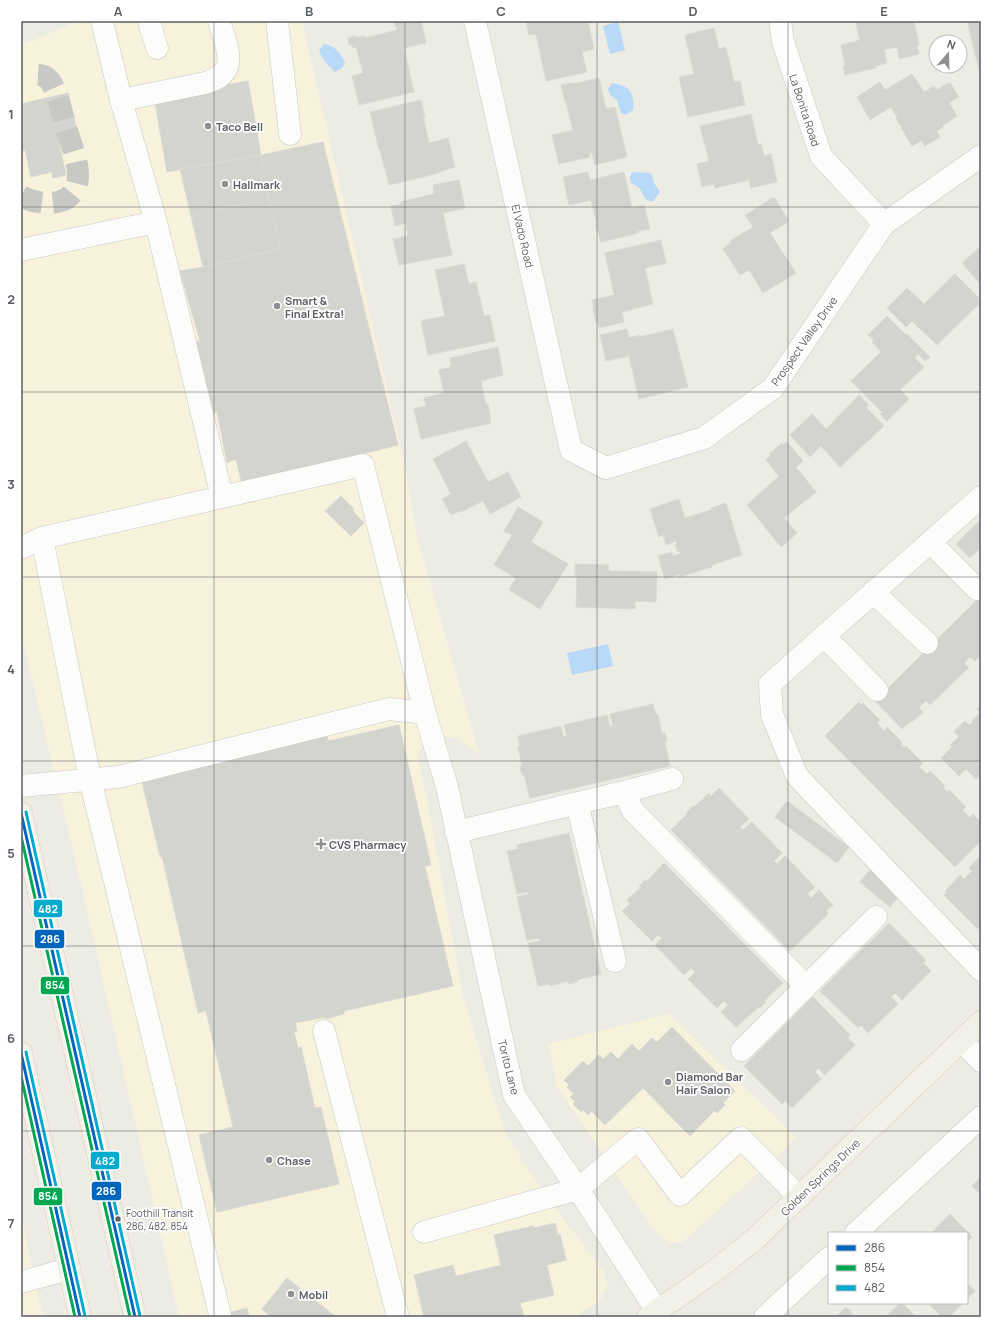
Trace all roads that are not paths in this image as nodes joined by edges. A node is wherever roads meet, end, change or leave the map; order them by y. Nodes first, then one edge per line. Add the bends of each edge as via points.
1 (102, 21) edge
2 (150, 21) edge
3 (277, 21) edge
4 (475, 21) edge
5 (780, 21) edge
6 (225, 23) edge
7 (157, 48) dead end
8 (121, 100) junction
9 (290, 134) dead end
10 (981, 156) edge
11 (156, 222) junction
12 (884, 224) junction
13 (21, 250) edge
14 (571, 450) joint
15 (222, 497) junction
16 (981, 497) edge
17 (42, 538) junction
18 (930, 542) junction
19 (21, 548) edge
20 (977, 589) dead end
21 (873, 592) junction
22 (824, 636) junction
23 (926, 643) dead end
24 (877, 690) dead end
25 (425, 713) junction
26 (90, 779) junction
27 (672, 779) dead end
28 (21, 786) edge
29 (624, 792) junction
30 (577, 803) junction
31 (21, 813) edge
32 (456, 832) junction
33 (876, 917) dead end
34 (615, 961) dead end
35 (981, 970) edge
36 (806, 986) junction
37 (981, 1022) edge
38 (324, 1031) dead end
39 (962, 1041) junction
40 (742, 1050) dead end
41 (21, 1053) edge
42 (981, 1061) edge
43 (981, 1117) edge
44 (578, 1189) junction
45 (799, 1197) junction
46 (424, 1232) dead end
47 (857, 1232) edge
48 (828, 1259) edge
49 (69, 1270) junction
50 (21, 1282) edge
51 (653, 1314) edge
52 (220, 1315) dead end
53 (80, 1317) edge
54 (135, 1317) edge
55 (398, 1317) edge
56 (765, 1317) edge

1 - 8 street
2 - 7 street
3 - 9 street
4 - 14 street, El Vado Road
5 - 12 street, La Bonita Road via 783,42 821,156
6 - 8 street via 229,60 223,75 214,81
8 - 11 street
10 - 12 street, Prospect Valley Drive
11 - 13 street
11 - 15 street
12 - 14 street, Prospect Valley Drive via 773,388 704,438 606,468
15 - 17 street
15 - 25 street, Torito Lane via 363,465
16 - 18 street
17 - 19 street
17 - 26 street
18 - 20 street
18 - 21 street
21 - 22 street
21 - 23 street
22 - 24 street
22 - 35 street via 770,684 772,715 797,776
25 - 26 street via 389,709 118,777
25 - 32 street, Torito Lane via 447,787
26 - 28 street
26 - 52 street
27 - 29 street
29 - 30 street
29 - 36 street via 633,811
30 - 32 street
30 - 34 street
31 - 54 main road
32 - 44 street, Torito Lane via 514,1095
33 - 36 street
36 - 40 street
37 - 39 main road, Golden Springs Drive
38 - 55 street
39 - 42 street
39 - 45 main road, Golden Springs Drive
41 - 49 main road
43 - 47 street
44 - 45 street via 638,1139 680,1195 741,1138
44 - 46 street
44 - 51 street, Torito Lane
45 - 51 main road, Golden Springs Drive via 742,1249
48 - 56 street
49 - 50 street
49 - 53 main road

